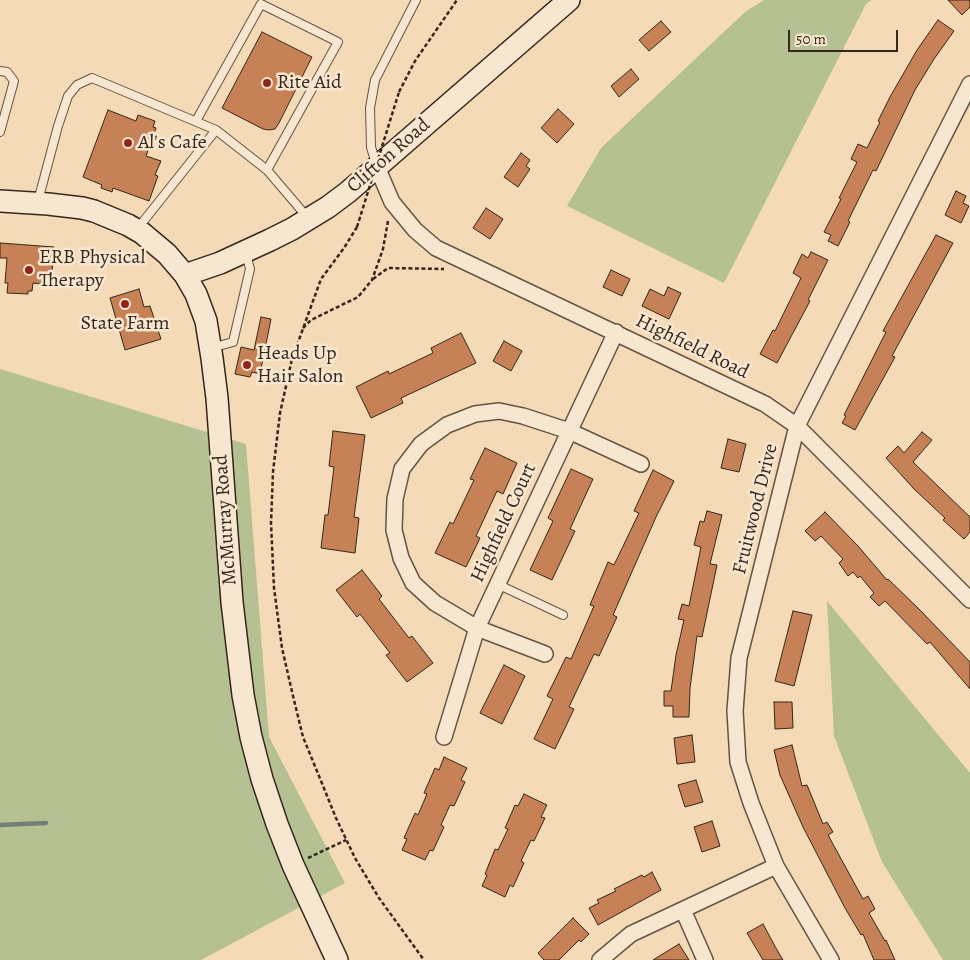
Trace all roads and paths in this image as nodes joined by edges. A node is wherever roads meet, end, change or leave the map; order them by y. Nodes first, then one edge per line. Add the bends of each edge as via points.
1 (416, 0) edge
2 (457, 0) edge
3 (569, 0) edge
4 (0, 71) edge
5 (968, 94) edge
6 (196, 122) junction
7 (216, 130) junction
8 (0, 132) edge
9 (377, 167) junction
10 (267, 170) junction
11 (0, 201) edge
12 (392, 202) junction
13 (38, 203) junction
14 (309, 219) junction
15 (136, 230) junction
16 (245, 252) junction
17 (458, 258) junction
18 (185, 275) junction
19 (372, 280) junction
20 (301, 330) junction
21 (616, 332) junction
22 (211, 348) junction
23 (797, 426) junction
24 (569, 431) junction
25 (641, 464) dead end
26 (497, 584) junction
27 (970, 600) edge
28 (563, 615) dead end
29 (477, 628) junction
30 (545, 654) dead end
31 (444, 737) dead end
32 (346, 840) junction
33 (293, 865) junction
34 (776, 866) junction
35 (683, 910) junction
36 (337, 960) edge
37 (424, 960) edge
38 (600, 960) edge
39 (705, 960) edge
40 (831, 960) edge

1 - 9 lane via 375,80 370,108 371,147
2 - 20 path, bridge via 415,61 399,92 357,227 320,279
3 - 9 street, Clifton Road
4 - 8 lane via 7,72 14,81
5 - 23 street, Fruitwood Drive
6 - 7 lane
6 - 10 lane via 261,4 338,42
6 - 13 lane via 92,78 77,85 68,96 63,111
7 - 10 lane
7 - 15 lane
9 - 12 street, Highfield Road
9 - 14 street, Clifton Road
10 - 14 lane
11 - 13 street, McMurray Road
12 - 17 street, Highfield Road via 415,230 436,248
12 - 19 path via 383,249
13 - 15 street, McMurray Road via 94,211
14 - 16 street, Clifton Road
15 - 18 street, McMurray Road via 156,244
16 - 18 street, Clifton Road
16 - 22 lane via 250,269 233,342
17 - 19 path via 452,269 388,268
17 - 21 street, Highfield Road
18 - 22 street, McMurray Road via 202,306
19 - 20 path via 358,297 311,320
20 - 32 path via 280,413 273,472 274,588 282,648 303,737
21 - 23 street, Highfield Road via 765,404
21 - 24 street, Highfield Court
22 - 33 street, McMurray Road via 243,695 262,779
23 - 27 street, Highfield Road
23 - 34 street, Fruitwood Drive via 739,658 735,711 738,762
24 - 25 street
24 - 26 street, Highfield Court
24 - 29 street via 499,411 475,414 447,425 421,444 402,468 394,499 394,530 401,558 413,583 435,603
26 - 28 lane
26 - 29 street, Highfield Court
29 - 30 street
29 - 31 street, Highfield Court
32 - 33 path
32 - 37 path via 379,898
33 - 36 street, McMurray Road
34 - 35 street
34 - 40 street, Fruitwood Drive
35 - 38 street via 631,934
35 - 39 street

